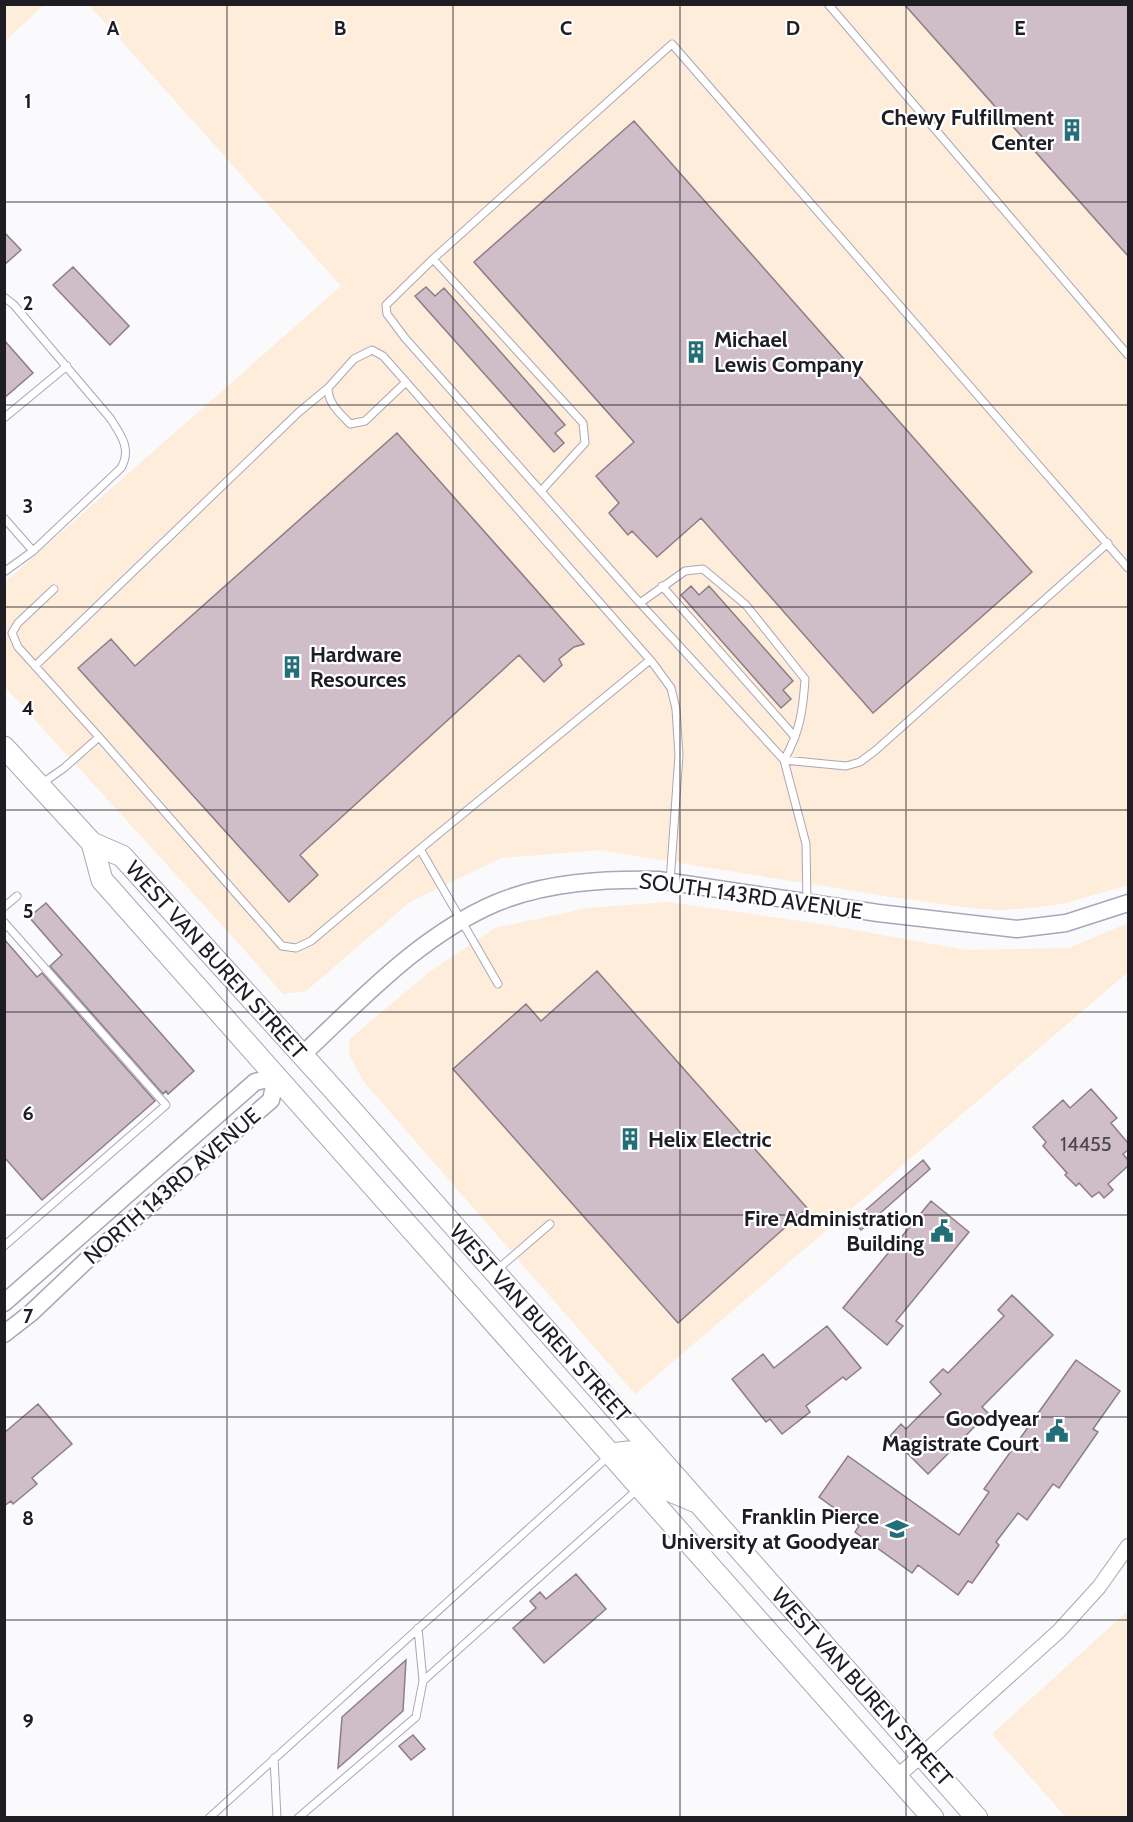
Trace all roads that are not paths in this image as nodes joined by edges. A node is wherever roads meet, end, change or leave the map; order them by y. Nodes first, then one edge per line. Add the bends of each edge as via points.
1 (828, 4) edge
2 (433, 259) junction
3 (4, 297) edge
4 (1128, 355) edge
5 (67, 366) junction
6 (406, 382) junction
7 (328, 388) junction
8 (4, 418) edge
9 (542, 490) junction
10 (4, 518) edge
11 (1108, 543) junction
12 (33, 550) junction
13 (1128, 568) edge
14 (4, 572) edge
15 (662, 586) junction
16 (54, 589) dead end
17 (640, 603) junction
18 (650, 660) junction
19 (35, 666) junction
20 (99, 737) junction
21 (795, 737) junction
22 (4, 747) edge
23 (784, 760) junction
24 (39, 785) junction
25 (92, 843) junction
26 (420, 849) junction
27 (670, 882) junction
28 (17, 896) dead end
29 (807, 903) junction
30 (1128, 903) edge
31 (4, 907) edge
32 (4, 922) edge
33 (461, 922) junction
34 (498, 984) dead end
35 (302, 1055) junction
36 (276, 1077) junction
37 (550, 1224) dead end
38 (4, 1246) edge
39 (494, 1272) junction
40 (4, 1303) edge
41 (4, 1334) edge
42 (611, 1454) junction
43 (640, 1486) junction
44 (699, 1503) junction
45 (1128, 1546) edge
46 (418, 1628) junction
47 (423, 1681) junction
48 (922, 1755) junction
49 (274, 1758) junction
50 (897, 1777) junction
51 (209, 1818) edge
52 (277, 1818) edge
53 (298, 1818) edge
54 (933, 1818) edge
55 (977, 1818) edge

1 - 4 lane
2 - 9 lane via 583,423 585,443
2 - 9 lane via 386,305 387,314
2 - 11 lane via 672,45
3 - 5 lane
5 - 8 lane
5 - 12 lane via 122,436 126,460
6 - 7 lane via 383,356 372,350 354,359
6 - 7 lane via 365,422 350,424 333,406
6 - 18 lane
7 - 19 lane
9 - 17 lane
10 - 12 lane
11 - 13 lane
11 - 23 lane via 860,762 846,766
12 - 14 lane
15 - 17 lane
15 - 21 lane
15 - 21 lane via 685,571 703,569 746,605 805,679
16 - 19 lane via 12,633 18,647
17 - 23 lane
18 - 26 lane
18 - 27 lane via 671,688 676,709 679,755
19 - 20 lane
20 - 24 lane
20 - 26 lane via 282,946 296,948 311,941
21 - 23 lane
22 - 24 main road, WEST VAN BUREN STREET
23 - 29 lane via 806,844
24 - 25 main road, WEST VAN BUREN STREET
25 - 35 main road, WEST VAN BUREN STREET via 122,856
25 - 36 main road, WEST VAN BUREN STREET via 102,880
26 - 33 lane
27 - 29 street, SOUTH 143RD AVENUE
27 - 33 street, SOUTH 143RD AVENUE via 627,879 569,884 496,903
28 - 31 lane
29 - 30 street, SOUTH 143RD AVENUE via 1017,929 1066,922
32 - 38 lane via 166,1105
33 - 34 lane
33 - 35 street, SOUTH 143RD AVENUE via 392,971
35 - 36 main road
35 - 39 main road, WEST VAN BUREN STREET
36 - 40 street, NORTH 143RD AVENUE via 255,1082
36 - 41 street, NORTH 143RD AVENUE via 271,1100
36 - 42 main road, WEST VAN BUREN STREET
37 - 39 lane
39 - 44 main road, WEST VAN BUREN STREET
42 - 43 main road, WEST VAN BUREN STREET
42 - 44 main road via 635,1455 666,1489
42 - 46 lane
43 - 47 lane
43 - 50 main road, WEST VAN BUREN STREET
44 - 48 main road, WEST VAN BUREN STREET
45 - 48 street via 1099,1587 1059,1631
46 - 47 lane
46 - 49 lane
47 - 53 lane via 416,1717
48 - 50 street
48 - 55 main road, WEST VAN BUREN STREET
49 - 51 lane
49 - 52 lane
50 - 54 main road, WEST VAN BUREN STREET

